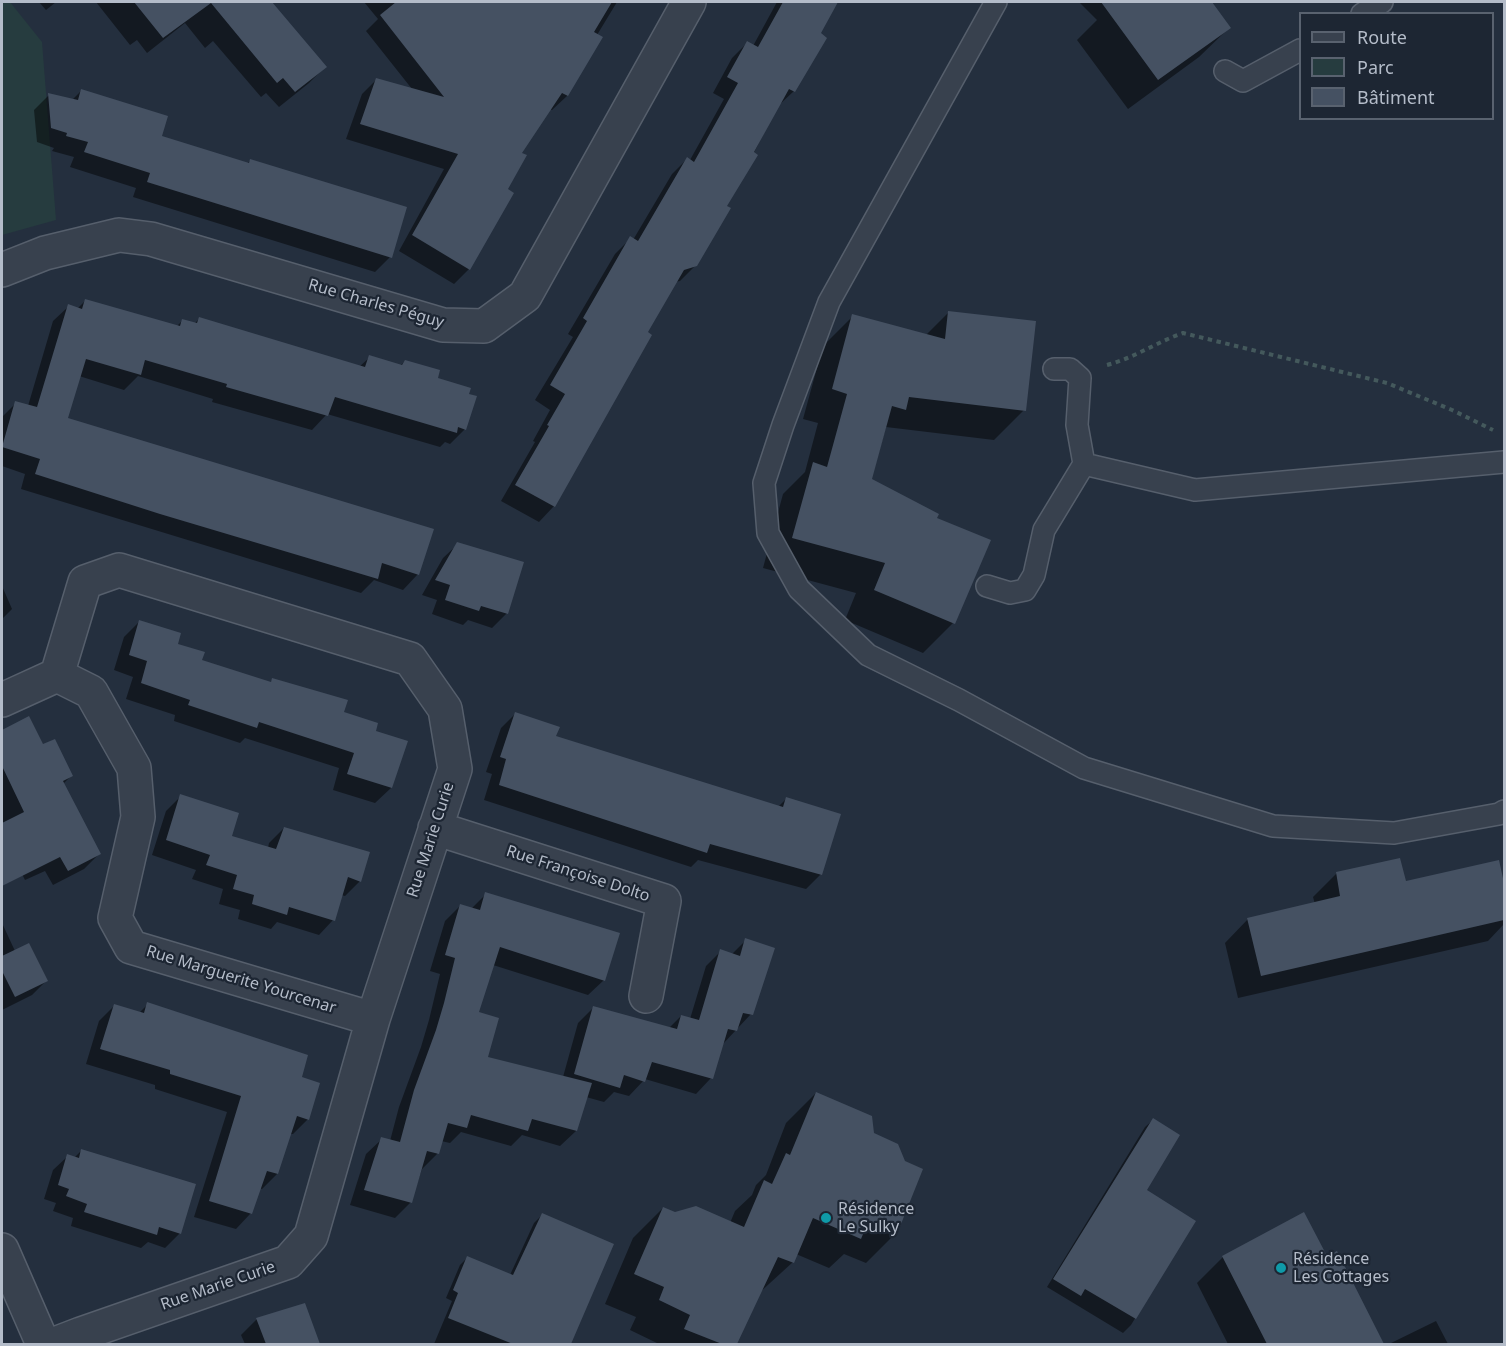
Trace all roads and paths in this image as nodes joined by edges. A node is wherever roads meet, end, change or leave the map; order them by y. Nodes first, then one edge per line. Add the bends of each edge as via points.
1 (689, 2) edge
2 (996, 2) edge
3 (1382, 2) edge
4 (1365, 12) edge
5 (1299, 51) edge
6 (1225, 71) dead end
7 (2, 270) edge
8 (1054, 369) dead end
9 (1076, 374) junction
10 (1494, 430) dead end
11 (1504, 462) edge
12 (1084, 464) junction
13 (987, 586) dead end
14 (57, 675) junction
15 (2, 700) edge
16 (1504, 811) edge
17 (435, 828) junction
18 (646, 996) dead end
19 (373, 1019) junction
20 (2, 1250) edge
21 (43, 1344) edge
22 (55, 1344) edge

1 - 7 street, Rue Charles Péguy via 525,296 484,326 443,325 151,239 119,235 45,253
2 - 16 lane via 829,302 780,434 764,483 768,533 799,589 868,655 1084,768 1274,826 1394,833
3 - 4 lane
5 - 6 lane via 1243,81
8 - 9 lane via 1070,369
9 - 10 path via 1124,361 1183,333 1387,383
9 - 12 lane via 1080,378 1077,424
11 - 12 lane via 1195,490
12 - 13 lane via 1044,530 1034,575 1025,590 1010,593
14 - 15 street
14 - 17 street, Rue Marie Curie via 85,582 119,570 410,659 446,709 454,769
14 - 19 street, Rue Marguerite Yourcenar via 91,692 134,768 138,817 115,918 131,947
17 - 18 street, Rue Françoise Dolto via 664,901
17 - 19 street, Rue Marie Curie
19 - 22 street, Rue Marie Curie via 311,1236 288,1262
20 - 21 street

